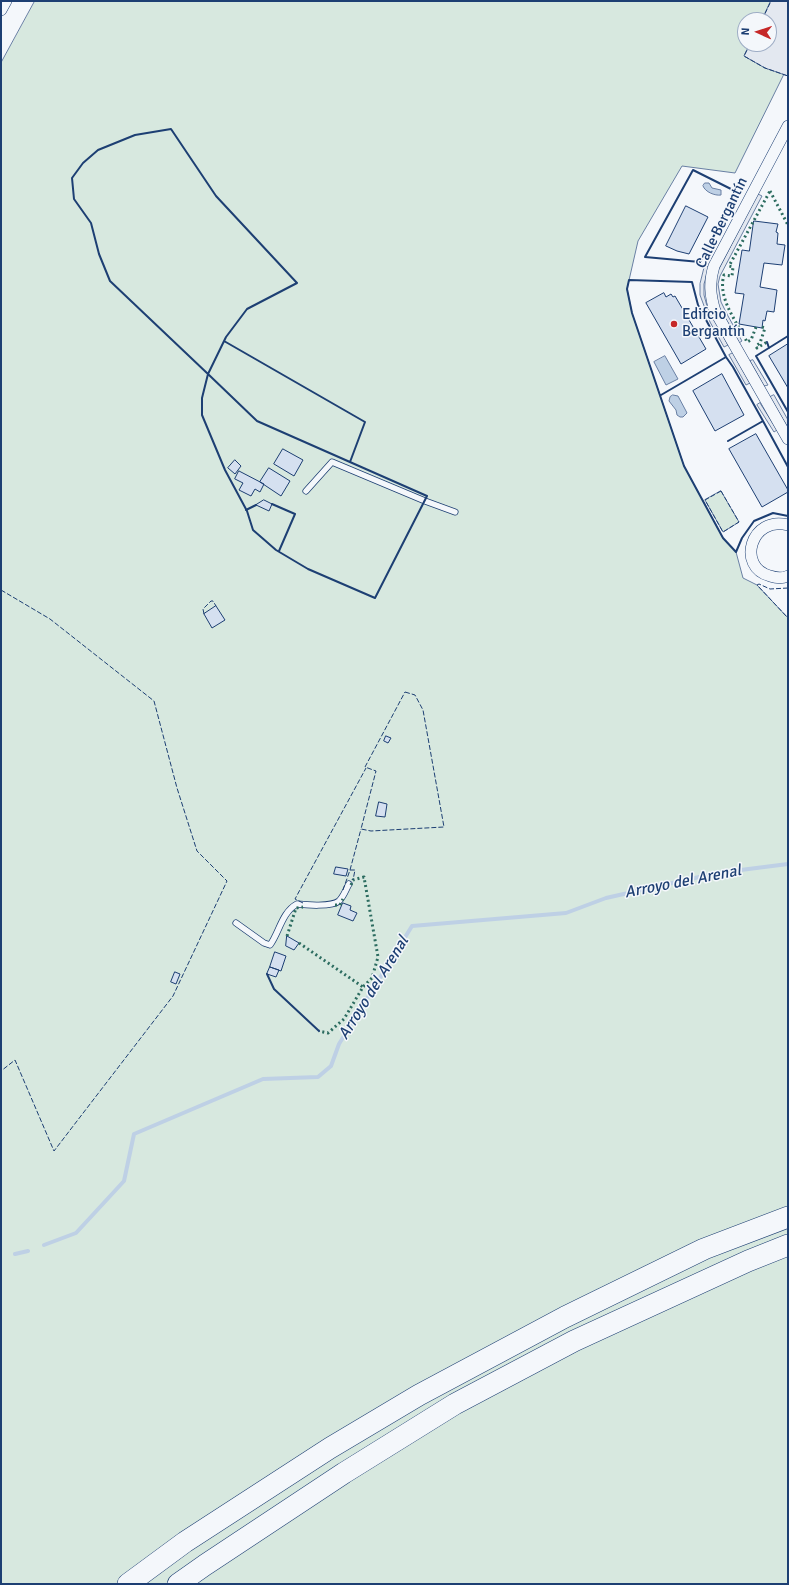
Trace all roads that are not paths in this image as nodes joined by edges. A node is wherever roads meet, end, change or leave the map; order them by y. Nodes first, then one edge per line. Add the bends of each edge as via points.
1 (6, 1) edge
2 (1, 10) edge
3 (788, 126) edge
4 (788, 439) edge
5 (306, 491) dead end
6 (455, 512) dead end
7 (788, 525) edge
8 (788, 576) edge
9 (349, 884) dead end
10 (236, 923) dead end
11 (788, 1218) edge
12 (788, 1245) edge
13 (788, 1257) edge
14 (652, 1304) junction
15 (128, 1584) edge
16 (178, 1584) edge

1 - 2 street
3 - 4 street, Calle Bergantín via 710,278 715,311
5 - 6 lane via 332,462
7 - 8 street via 772,524 764,528 752,542 751,551 752,560 766,575 776,578
9 - 10 lane via 335,903 293,906 270,945
11 - 15 highway via 704,1249 565,1317 419,1394 191,1538
12 - 14 highway
13 - 14 highway via 688,1296
14 - 16 highway via 574,1341 455,1404 344,1473

